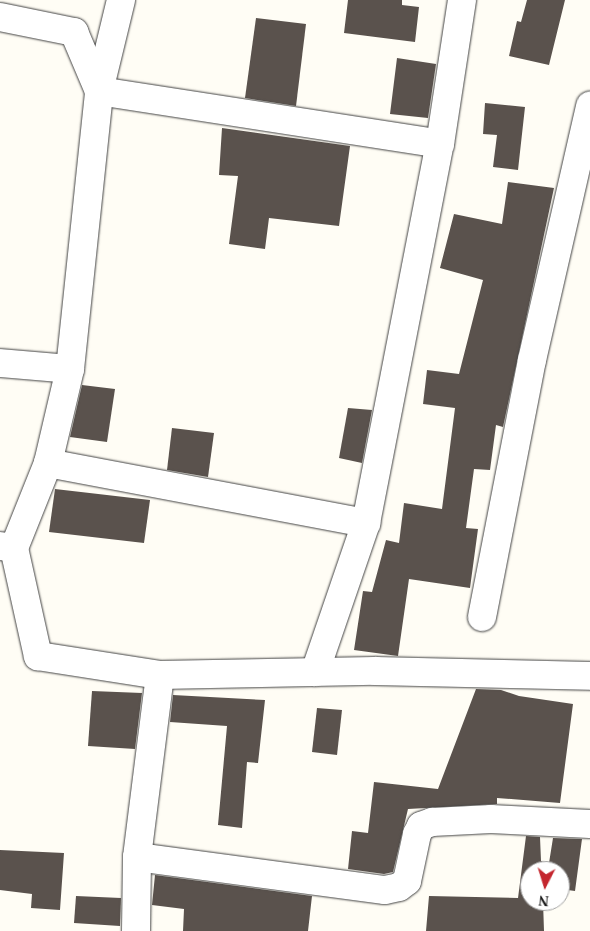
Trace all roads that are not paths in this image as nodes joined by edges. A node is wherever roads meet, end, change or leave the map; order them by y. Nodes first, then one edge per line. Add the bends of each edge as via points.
1 (121, 0) edge
2 (462, 0) edge
3 (0, 17) edge
4 (99, 91) junction
5 (590, 106) edge
6 (440, 144) junction
7 (0, 363) edge
8 (70, 369) junction
9 (48, 463) junction
10 (366, 523) junction
11 (7, 547) edge
12 (482, 617) dead end
13 (315, 672) junction
14 (160, 675) junction
15 (590, 676) edge
16 (590, 824) edge
17 (137, 857) junction
18 (136, 931) edge

1 - 4 street
2 - 6 street
3 - 4 street via 74,32
4 - 6 street
4 - 8 street
5 - 12 street via 532,360
6 - 10 street
7 - 8 street
8 - 9 street
9 - 10 street
9 - 11 street
10 - 13 street
11 - 14 street via 38,656
13 - 14 street
13 - 15 street
14 - 17 street
16 - 17 street via 491,819 432,822 421,826 417,834 406,881 399,887 385,890
17 - 18 street

